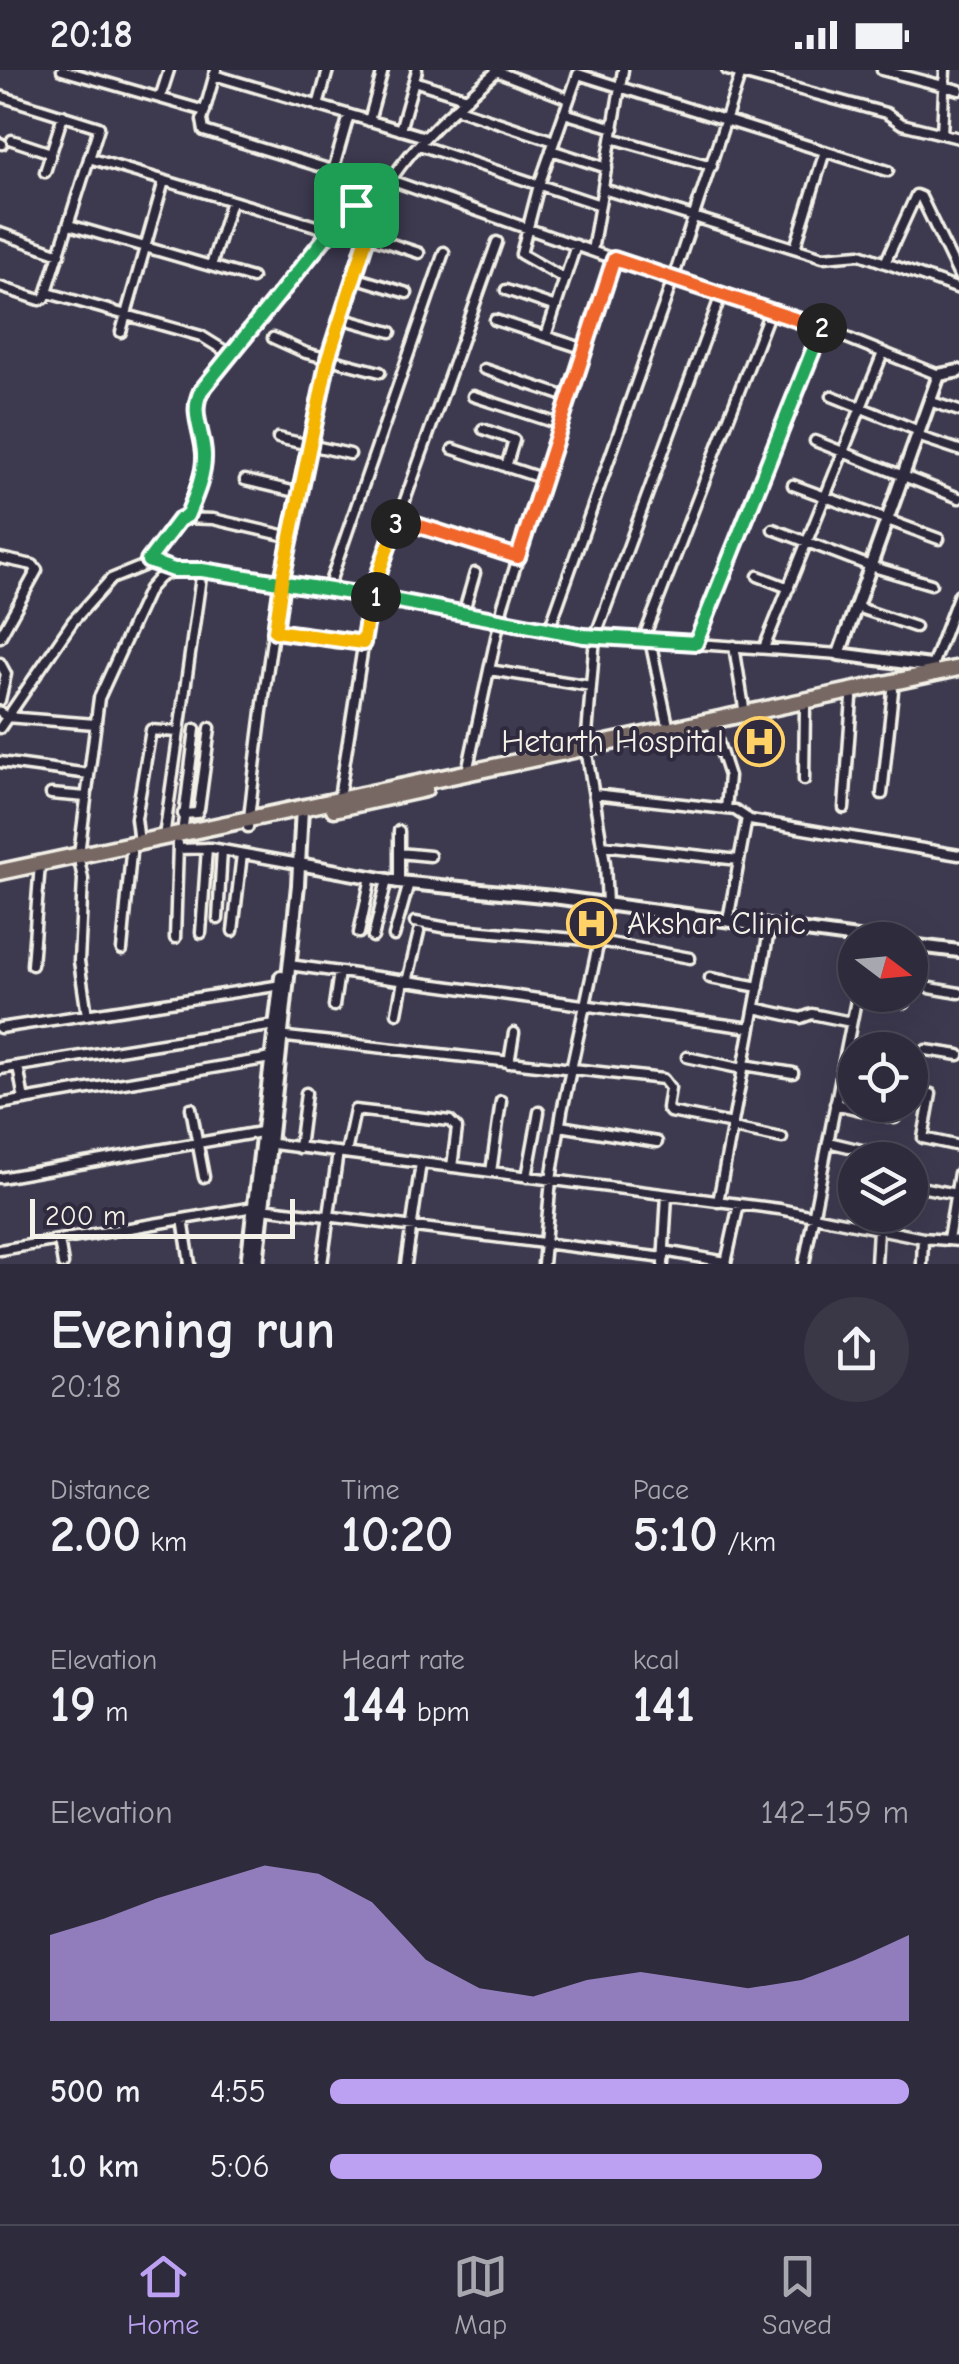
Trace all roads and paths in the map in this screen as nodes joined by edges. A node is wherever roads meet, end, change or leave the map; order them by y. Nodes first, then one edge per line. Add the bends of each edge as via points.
1 (62, 70) edge
2 (168, 70) edge
3 (328, 70) edge
4 (383, 70) edge
5 (417, 70) edge
6 (623, 70) edge
7 (727, 70) edge
8 (882, 70) edge
9 (944, 70) edge
10 (497, 71) edge
11 (578, 72) edge
12 (742, 72) edge
13 (215, 73) edge
14 (414, 81) junction
15 (944, 86) junction
16 (621, 88) junction
17 (959, 90) edge
18 (0, 96) edge
19 (160, 98) junction
20 (467, 98) junction
21 (569, 99) junction
22 (318, 106) junction
23 (455, 108) junction
24 (204, 111) junction
25 (564, 112) junction
26 (62, 114) junction
27 (349, 115) junction
28 (368, 121) junction
29 (727, 122) junction
30 (400, 130) junction
31 (613, 133) junction
32 (942, 134) junction
33 (959, 138) edge
34 (422, 141) junction
35 (5, 143) edge
36 (553, 146) junction
37 (825, 152) junction
38 (51, 153) junction
39 (89, 158) junction
40 (712, 166) junction
41 (606, 168) junction
42 (333, 171) junction
43 (888, 171) dead end
44 (45, 172) dead end
45 (164, 181) junction
46 (388, 184) junction
47 (539, 185) junction
48 (603, 189) junction
49 (231, 201) junction
50 (600, 205) junction
51 (376, 209) junction
52 (695, 217) junction
53 (69, 225) junction
54 (333, 228) junction
55 (527, 228) junction
56 (0, 233) edge
57 (366, 236) junction
58 (497, 242) dead end
59 (576, 246) junction
60 (145, 247) junction
61 (796, 248) junction
62 (592, 251) junction
63 (419, 252) dead end
64 (444, 252) dead end
65 (60, 254) junction
66 (614, 259) junction
67 (885, 262) junction
68 (210, 266) junction
69 (959, 276) edge
70 (354, 277) junction
71 (252, 278) dead end
72 (565, 279) junction
73 (674, 279) junction
74 (0, 287) edge
75 (959, 289) edge
76 (506, 290) dead end
77 (408, 292) dead end
78 (48, 293) junction
79 (721, 295) junction
80 (556, 307) junction
81 (770, 311) junction
82 (126, 314) junction
83 (340, 318) junction
84 (495, 320) dead end
85 (822, 328) junction
86 (120, 332) dead end
87 (391, 332) dead end
88 (546, 336) junction
89 (273, 338) dead end
90 (586, 349) junction
91 (884, 353) junction
92 (230, 354) junction
93 (328, 359) junction
94 (484, 368) dead end
95 (959, 371) edge
96 (380, 372) dead end
97 (939, 375) junction
98 (473, 396) dead end
99 (832, 396) dead end
100 (570, 398) junction
101 (930, 401) junction
102 (861, 408) junction
103 (959, 411) edge
104 (562, 425) junction
105 (483, 429) dead end
106 (918, 433) junction
107 (278, 438) dead end
108 (816, 442) dead end
109 (310, 446) junction
110 (454, 449) dead end
111 (959, 450) edge
112 (844, 453) junction
113 (350, 454) dead end
114 (506, 467) junction
115 (902, 478) junction
116 (544, 479) junction
117 (245, 480) dead end
118 (793, 485) dead end
119 (300, 493) junction
120 (825, 498) junction
121 (959, 498) edge
122 (187, 516) junction
123 (398, 519) junction
124 (886, 521) junction
125 (773, 529) dead end
126 (290, 537) junction
127 (939, 539) dead end
128 (807, 543) junction
129 (518, 557) junction
130 (0, 558) edge
131 (148, 561) junction
132 (870, 566) junction
133 (174, 570) junction
134 (202, 570) junction
135 (476, 573) dead end
136 (758, 576) dead end
137 (282, 581) junction
138 (931, 584) dead end
139 (328, 588) junction
140 (789, 588) junction
141 (959, 594) edge
142 (371, 596) junction
143 (856, 607) junction
144 (463, 614) junction
145 (499, 622) junction
146 (915, 627) dead end
147 (549, 630) junction
148 (275, 631) junction
149 (0, 637) edge
150 (596, 637) junction
151 (646, 640) junction
152 (363, 643) junction
153 (696, 643) junction
154 (734, 646) junction
155 (764, 648) junction
156 (839, 654) junction
157 (0, 662) edge
158 (959, 668) edge
159 (488, 670) junction
160 (932, 670) junction
161 (959, 676) edge
162 (591, 686) junction
163 (893, 691) junction
164 (852, 699) junction
165 (0, 700) edge
166 (805, 708) junction
167 (745, 714) junction
168 (3, 715) edge
169 (95, 724) junction
170 (712, 724) junction
171 (0, 728) edge
172 (210, 728) dead end
173 (195, 729) dead end
174 (668, 730) junction
175 (178, 732) junction
176 (587, 751) junction
177 (0, 762) edge
178 (467, 772) junction
179 (89, 774) junction
180 (804, 780) dead end
181 (51, 794) dead end
182 (594, 794) junction
183 (882, 794) dead end
184 (86, 798) junction
185 (339, 798) junction
186 (844, 808) dead end
187 (726, 810) junction
188 (301, 812) junction
189 (184, 814) junction
190 (746, 818) junction
191 (248, 824) junction
192 (399, 831) dead end
193 (176, 839) junction
194 (602, 845) junction
195 (135, 848) junction
196 (207, 848) junction
197 (222, 850) junction
198 (399, 852) junction
199 (242, 854) junction
200 (959, 854) edge
201 (430, 856) dead end
202 (80, 859) junction
203 (739, 860) junction
204 (40, 868) junction
205 (298, 868) junction
206 (0, 872) edge
207 (371, 877) junction
208 (0, 881) edge
209 (398, 882) junction
210 (606, 904) junction
211 (218, 919) dead end
212 (728, 920) junction
213 (415, 922) dead end
214 (770, 926) junction
215 (234, 932) dead end
216 (359, 932) dead end
217 (419, 932) dead end
218 (200, 933) dead end
219 (374, 936) dead end
220 (394, 936) dead end
221 (838, 936) edge
222 (176, 938) dead end
223 (599, 941) junction
224 (928, 947) edge
225 (122, 950) dead end
226 (959, 951) edge
227 (690, 958) dead end
228 (32, 965) dead end
229 (289, 965) junction
230 (339, 972) junction
231 (710, 978) dead end
232 (405, 981) junction
233 (283, 985) junction
234 (758, 986) junction
235 (930, 988) dead end
236 (959, 993) edge
237 (334, 1006) dead end
238 (585, 1006) junction
239 (754, 1008) junction
240 (855, 1012) edge
241 (397, 1013) dead end
242 (87, 1015) junction
243 (852, 1022) junction
244 (0, 1028) edge
245 (751, 1028) junction
246 (277, 1032) junction
247 (851, 1032) edge
248 (514, 1033) dead end
249 (928, 1050) edge
250 (959, 1056) edge
251 (688, 1057) dead end
252 (270, 1058) junction
253 (509, 1063) junction
254 (18, 1066) junction
255 (743, 1067) junction
256 (0, 1069) edge
257 (572, 1070) junction
258 (793, 1073) dead end
259 (306, 1093) dead end
260 (838, 1094) edge
261 (930, 1094) dead end
262 (24, 1100) junction
263 (501, 1101) dead end
264 (0, 1104) edge
265 (835, 1104) junction
266 (838, 1105) edge
267 (191, 1108) dead end
268 (539, 1112) dead end
269 (560, 1126) junction
270 (733, 1126) junction
271 (267, 1137) junction
272 (782, 1138) dead end
273 (657, 1142) dead end
274 (828, 1142) junction
275 (197, 1144) junction
276 (838, 1144) edge
277 (959, 1146) edge
278 (299, 1148) junction
279 (342, 1153) junction
280 (421, 1163) junction
281 (452, 1167) junction
282 (491, 1172) junction
283 (959, 1173) edge
284 (204, 1177) dead end
285 (527, 1177) junction
286 (0, 1178) edge
287 (550, 1180) junction
288 (928, 1189) edge
289 (956, 1194) junction
290 (666, 1195) junction
291 (718, 1202) junction
292 (739, 1204) junction
293 (258, 1207) junction
294 (329, 1216) junction
295 (813, 1216) junction
296 (182, 1219) junction
297 (838, 1221) edge
298 (412, 1228) junction
299 (878, 1232) edge
300 (893, 1232) edge
301 (923, 1238) junction
302 (59, 1240) junction
303 (948, 1240) junction
304 (959, 1241) edge
305 (545, 1245) junction
306 (0, 1250) edge
307 (664, 1258) edge
308 (726, 1263) edge
309 (63, 1264) edge
310 (190, 1264) edge
311 (247, 1264) edge
312 (257, 1264) edge
313 (322, 1264) edge
314 (406, 1264) edge
315 (543, 1264) edge
316 (804, 1264) edge
317 (876, 1264) edge
318 (922, 1264) edge

1 - 19 street
2 - 19 street
3 - 22 street
4 - 28 street
5 - 14 street
6 - 16 street
7 - 12 street
8 - 15 street
9 - 15 street
10 - 20 street
10 - 21 street
11 - 16 street
11 - 21 street
12 - 29 street
12 - 32 street
13 - 22 street
13 - 24 street
14 - 20 street
14 - 30 street
15 - 17 street
15 - 32 street
16 - 29 street
16 - 31 street
18 - 26 street
19 - 24 street
20 - 23 street
21 - 25 street
22 - 27 street
23 - 34 street
23 - 36 street
24 - 42 street via 208,132
25 - 31 street
25 - 36 street
26 - 38 street
26 - 39 street via 98,126
27 - 28 street
27 - 42 street
28 - 30 street
29 - 37 street
29 - 40 street
30 - 34 street
31 - 40 street
31 - 41 street
32 - 33 street
34 - 46 street
34 - 47 street
35 - 38 street
36 - 41 street
36 - 47 street
37 - 43 street
37 - 61 street
38 - 44 street
39 - 45 street
39 - 53 street
40 - 52 street
41 - 48 street
42 - 46 street
45 - 49 street
45 - 60 street
46 - 51 street
46 - 55 street
47 - 50 street
47 - 55 street
48 - 50 street
48 - 52 street
49 - 54 street
49 - 68 street
50 - 62 street
51 - 54 street via 356,205
51 - 57 street
52 - 61 street
52 - 73 street
53 - 60 street
53 - 65 street
54 - 92 street
55 - 59 street
55 - 72 street via 521,255
56 - 65 street
57 - 63 street
57 - 70 street
58 - 123 street
59 - 62 street
59 - 72 street
60 - 68 street
60 - 82 street
61 - 67 street
62 - 66 street
64 - 139 street
65 - 78 street
66 - 73 street
66 - 90 street
67 - 69 street via 918,196
67 - 75 street
68 - 71 street
70 - 77 street
70 - 83 street
72 - 80 street
73 - 79 street
73 - 147 street
74 - 78 street via 40,300
76 - 80 street
78 - 82 street
79 - 81 street
79 - 150 street
80 - 88 street
81 - 85 street
81 - 151 street
82 - 86 street
82 - 92 street via 201,336
83 - 87 street
83 - 93 street
84 - 88 street
85 - 91 street
85 - 153 street
88 - 90 street
89 - 93 street
90 - 100 street
91 - 97 street
91 - 102 street
92 - 122 street via 196,402 204,461
93 - 96 street
93 - 109 street
94 - 100 street
95 - 97 street
97 - 101 street
98 - 104 street
99 - 102 street
100 - 104 street
101 - 103 street
101 - 106 street
102 - 106 street
102 - 112 street
104 - 116 street
105 - 114 street via 514,440
106 - 111 street
106 - 115 street
107 - 109 street
108 - 112 street
109 - 113 street
109 - 119 street
110 - 114 street
112 - 115 street
112 - 120 street
114 - 116 street
115 - 121 street
115 - 124 street
116 - 129 street
117 - 119 street
118 - 120 street
119 - 126 street
120 - 124 street
120 - 128 street
122 - 126 street
122 - 131 street
123 - 129 street
123 - 142 street
124 - 127 street
124 - 132 street
125 - 128 street
126 - 137 street
128 - 132 street
128 - 140 street
129 - 145 street
130 - 149 street via 37,570
131 - 133 street
131 - 168 street via 106,583
132 - 138 street
132 - 143 street
133 - 134 street
133 - 169 street via 149,590 100,698
134 - 137 street
134 - 175 street
135 - 144 street
136 - 140 street
137 - 139 street
137 - 148 street
139 - 142 street
140 - 155 street
141 - 160 street
142 - 144 street
142 - 152 street
143 - 146 street
143 - 156 street
144 - 145 street
145 - 147 street
145 - 159 street
147 - 150 street
148 - 152 street
148 - 191 street
150 - 151 street
150 - 162 street
151 - 153 street
151 - 174 street
152 - 185 street
153 - 154 street
154 - 155 street
154 - 167 street
155 - 156 street
156 - 160 street
157 - 165 street via 6,674
158 - 160 highway
159 - 162 street
159 - 178 street
160 - 167 highway
161 - 163 highway
162 - 176 street
163 - 164 highway
163 - 183 street
164 - 166 highway
164 - 186 street
166 - 170 highway
166 - 180 street
167 - 170 highway
168 - 169 street
168 - 171 street
169 - 179 street
170 - 174 highway
170 - 176 highway
170 - 187 street via 730,784
172 - 189 street via 199,809
173 - 189 street
174 - 176 highway
175 - 193 street
175 - 195 street via 151,730
176 - 178 highway
176 - 182 street
176 - 188 highway
177 - 179 street
178 - 185 highway
179 - 184 street
181 - 184 street
182 - 187 street
182 - 194 street
184 - 202 street
185 - 188 highway
187 - 190 street
188 - 191 highway
188 - 205 street
189 - 193 street
190 - 200 street
190 - 203 street
191 - 193 highway
192 - 198 street
193 - 195 highway
193 - 196 street
193 - 222 street
194 - 203 street
194 - 210 street
195 - 202 highway
195 - 225 street
196 - 197 street
196 - 218 street
197 - 199 street
197 - 211 street
198 - 201 street
198 - 209 street
199 - 205 street
199 - 215 street
202 - 204 highway
202 - 242 street via 79,960
203 - 212 street
204 - 206 highway
204 - 208 highway
204 - 228 street
205 - 207 street
205 - 229 street
205 - 233 street
207 - 209 street
207 - 216 street
209 - 210 street
209 - 219 street
209 - 220 street
210 - 212 street
210 - 223 street
212 - 214 street
213 - 223 street
214 - 221 street
214 - 234 street
217 - 232 street
223 - 227 street
223 - 238 street
224 - 226 street
229 - 230 street
229 - 233 street
230 - 232 street
230 - 237 street
231 - 234 street
232 - 238 street
232 - 241 street
233 - 242 street
233 - 246 street
234 - 239 street
235 - 236 street
238 - 245 street
238 - 257 street
239 - 243 street
239 - 245 street
240 - 243 street
242 - 244 street
243 - 247 street
245 - 255 street
246 - 252 street
246 - 253 street
246 - 254 street
246 - 271 street
248 - 253 street
249 - 250 street
251 - 255 street
252 - 262 street
252 - 271 street
253 - 257 street
254 - 256 street
254 - 262 street
255 - 258 street
255 - 270 street
257 - 269 street
257 - 270 street via 663,1079 670,1112
259 - 278 street
260 - 265 street
261 - 277 street via 924,1138
262 - 264 street
263 - 282 street
265 - 266 street
265 - 274 street
267 - 275 street
268 - 285 street
269 - 273 street
269 - 287 street
270 - 272 street
270 - 291 street
271 - 275 street
271 - 278 street
271 - 293 street
274 - 276 street
274 - 295 street
275 - 284 street
275 - 286 street
278 - 279 street
279 - 280 street
279 - 281 street via 358,1109 454,1122
279 - 294 street
280 - 281 street
280 - 298 street
281 - 282 street
282 - 285 street
283 - 289 street
285 - 287 street
287 - 290 street
287 - 305 street
288 - 289 street
289 - 303 street
290 - 291 street
290 - 307 street
291 - 292 street
292 - 295 street
292 - 308 street
293 - 294 street
293 - 296 street
293 - 311 street
293 - 312 street
294 - 298 street
294 - 313 street
295 - 297 street
295 - 316 street
296 - 302 street
296 - 310 street
298 - 305 street
298 - 314 street
299 - 317 street
300 - 301 street
301 - 303 street
301 - 318 street
302 - 306 street
302 - 309 street
303 - 304 street
305 - 307 street
305 - 315 street
307 - 308 street

